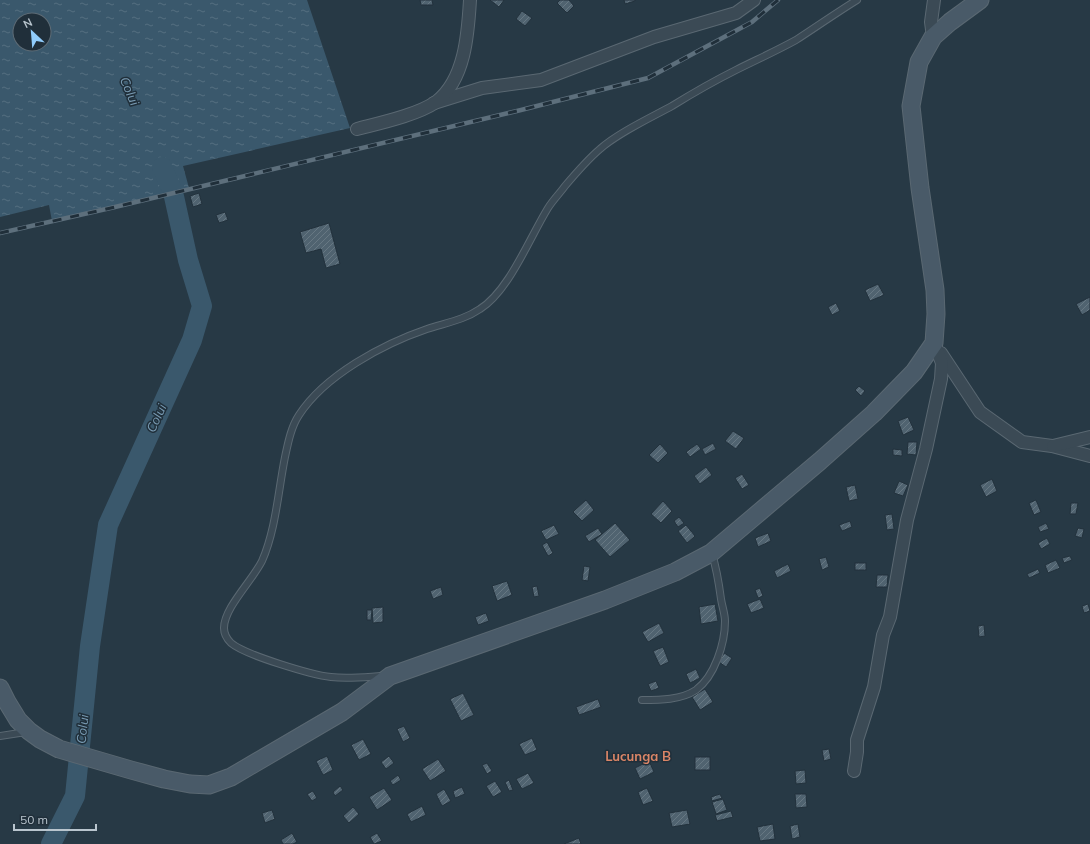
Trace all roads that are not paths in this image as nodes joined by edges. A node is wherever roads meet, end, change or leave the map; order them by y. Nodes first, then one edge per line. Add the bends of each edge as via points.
1 (470, 0) edge
2 (754, 0) edge
3 (857, 0) edge
4 (934, 0) edge
5 (980, 0) edge
6 (933, 37) junction
7 (434, 103) junction
8 (357, 129) dead end
9 (934, 343) junction
10 (1090, 436) edge
11 (1052, 446) junction
12 (1090, 456) edge
13 (711, 553) junction
14 (390, 676) junction
15 (0, 688) edge
16 (642, 700) dead end
17 (29, 731) junction
18 (0, 736) edge
19 (854, 771) dead end

1 - 7 street via 468,35 458,72 454,83
2 - 7 street via 736,13 654,37 540,80 482,88
3 - 14 lane via 794,40 714,81 601,148 549,205 515,266 500,290 488,303 460,318 393,342 361,360 335,378 298,416 290,435 279,485 273,530 255,575 226,615 225,635 229,642 237,647 314,674 333,677
4 - 6 street via 931,14
5 - 6 street
6 - 9 street via 920,62 911,106 934,290
7 - 8 street via 393,120
9 - 11 street via 980,412 1022,442
9 - 13 street via 914,372 874,413
9 - 19 street via 942,363 941,379 907,520 890,617 883,635 874,687 857,740
10 - 11 street
11 - 12 street
13 - 14 street via 675,572 605,600
13 - 16 lane via 719,578 725,621 716,664 704,682 688,694 660,700
14 - 17 street via 342,712 231,777 209,785 190,784 131,770 59,748
15 - 17 street via 18,720
17 - 18 lane

